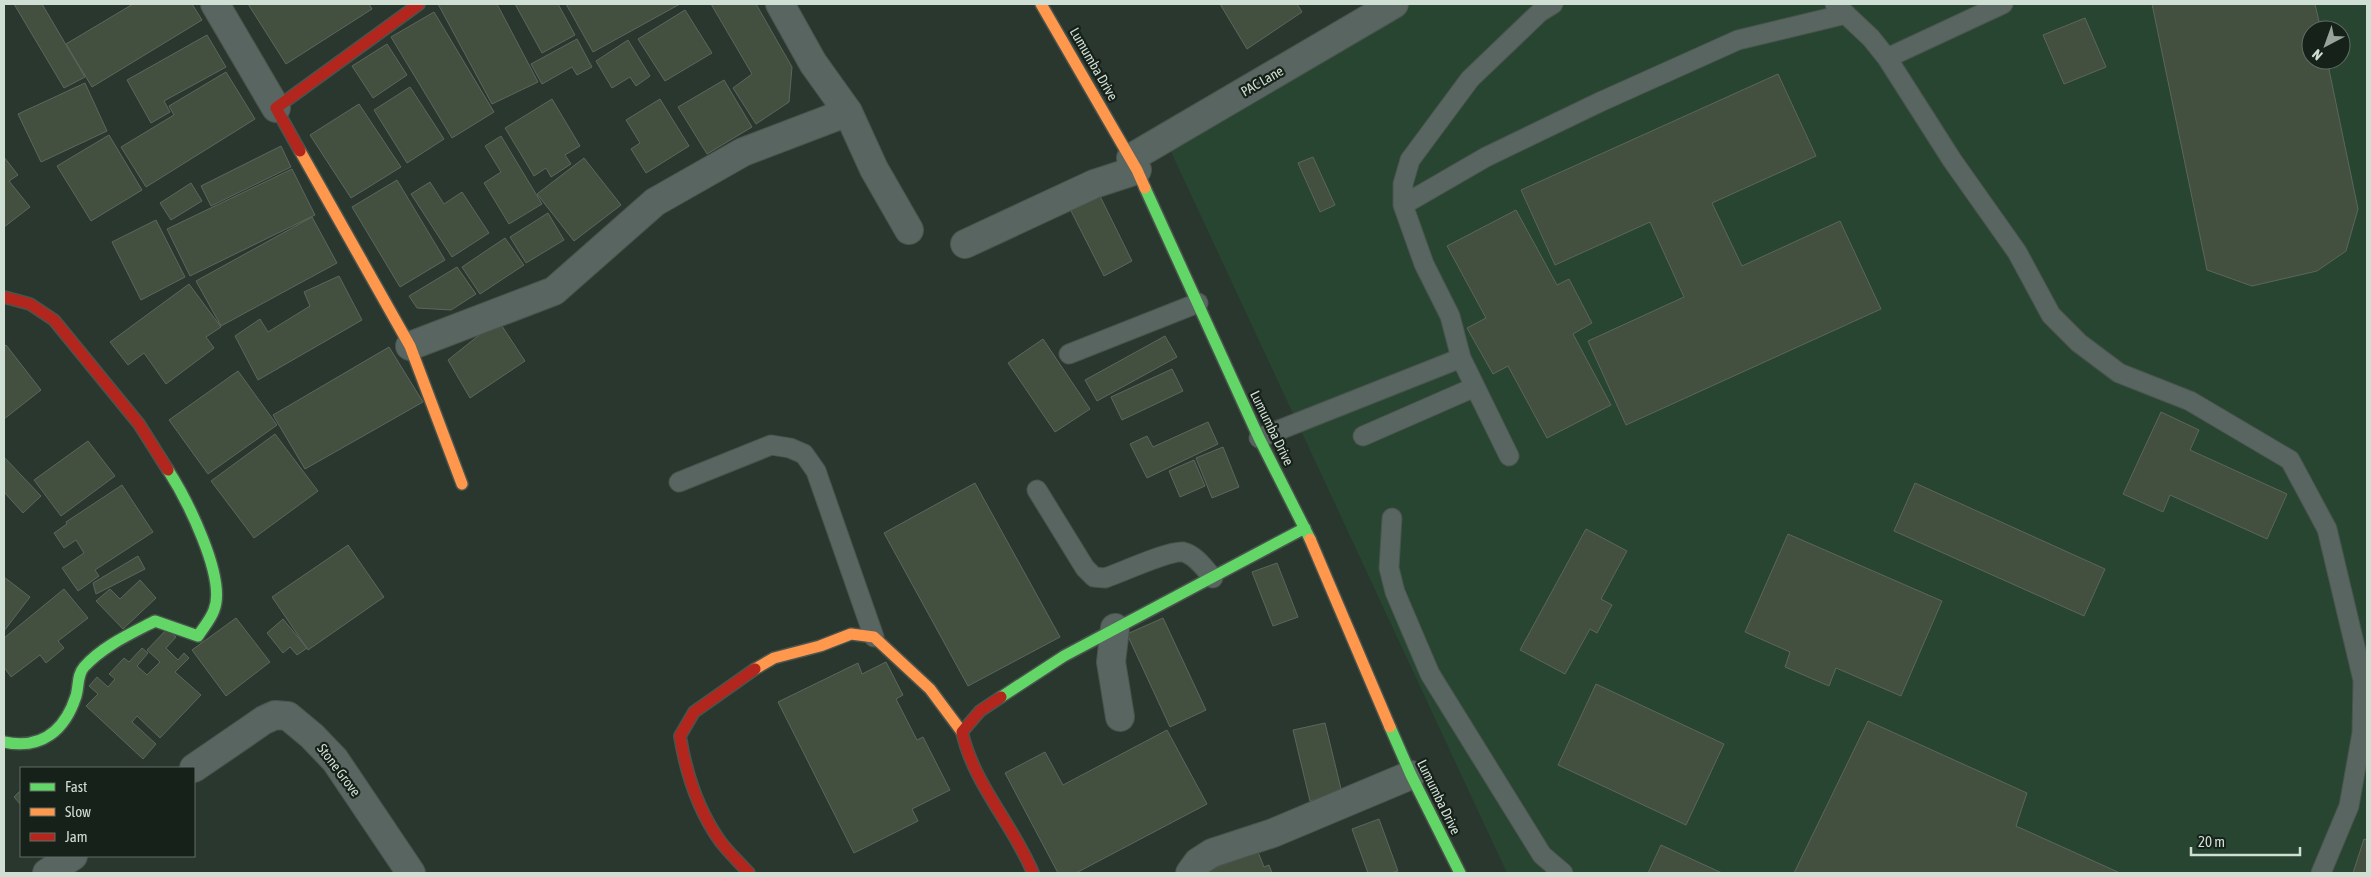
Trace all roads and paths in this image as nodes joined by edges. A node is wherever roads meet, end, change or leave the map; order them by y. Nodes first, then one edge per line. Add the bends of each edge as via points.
1 (215, 4) edge
2 (418, 4) edge
3 (780, 4) edge
4 (1042, 4) edge
5 (1394, 4) edge
6 (1553, 4) edge
7 (2003, 4) edge
8 (1840, 9) edge
9 (1887, 58) junction
10 (276, 108) junction
11 (848, 112) junction
12 (1134, 164) junction
13 (1403, 205) junction
14 (909, 230) dead end
15 (965, 244) dead end
16 (4, 297) edge
17 (1198, 302) junction
18 (410, 346) junction
19 (1069, 354) dead end
20 (1461, 358) junction
21 (1475, 387) junction
22 (1363, 436) dead end
23 (1259, 438) junction
24 (1509, 456) dead end
25 (679, 482) dead end
26 (462, 484) dead end
27 (1037, 490) dead end
28 (1392, 518) dead end
29 (1305, 528) junction
30 (1212, 578) junction
31 (1114, 628) junction
32 (874, 637) junction
33 (1120, 717) dead end
34 (962, 732) junction
35 (4, 742) edge
36 (195, 767) edge
37 (1412, 775) junction
38 (72, 857) edge
39 (48, 873) edge
40 (411, 873) edge
41 (749, 873) edge
42 (1033, 873) edge
43 (1190, 873) edge
44 (1460, 873) edge
45 (1563, 873) edge
46 (2321, 873) edge

1 - 10 street
2 - 10 street
3 - 11 street via 813,63
4 - 12 street, Lumumba Drive
5 - 12 street, PAC Lane
6 - 13 lane via 1540,12 1470,79 1446,110 1410,160 1403,184
7 - 9 lane
8 - 9 lane
8 - 13 lane via 1738,40 1503,149
9 - 46 lane via 1952,160 2017,252 2051,315 2119,373 2190,401 2290,460 2327,529 2363,680 2362,733 2349,806
10 - 18 street
11 - 14 street via 874,169
11 - 18 street via 743,152 655,202 554,291
12 - 15 street, PAC Lane
12 - 17 street, Lumumba Drive
13 - 20 lane via 1424,264 1450,316
16 - 35 street via 30,304 54,320 139,424 171,475 201,535 216,578 215,609 198,636 155,621 112,644 82,668 76,695 59,728 39,740 24,744
17 - 19 lane
17 - 23 street, Lumumba Drive
18 - 26 street
20 - 21 lane
20 - 23 lane
21 - 22 lane
21 - 24 lane
23 - 29 street, Lumumba Drive
25 - 32 lane via 771,445 804,454 816,470
27 - 30 lane via 1085,568 1094,577 1105,578 1183,552 1194,557
28 - 45 lane via 1389,568 1395,592 1430,674 1542,855
29 - 30 street
29 - 37 street, Lumumba Drive
30 - 31 street
31 - 33 street via 1112,662
31 - 34 street via 1064,656 980,711
32 - 34 street via 930,689
32 - 41 street via 851,634 774,658 694,712 680,736 685,765 699,804 720,841
34 - 42 street via 963,746 991,800 1029,860
36 - 40 street, Stone Grove via 264,720 275,714 288,716 335,760
37 - 43 street via 1273,833 1212,853 1198,862
37 - 44 street, Lumumba Drive
38 - 39 street

